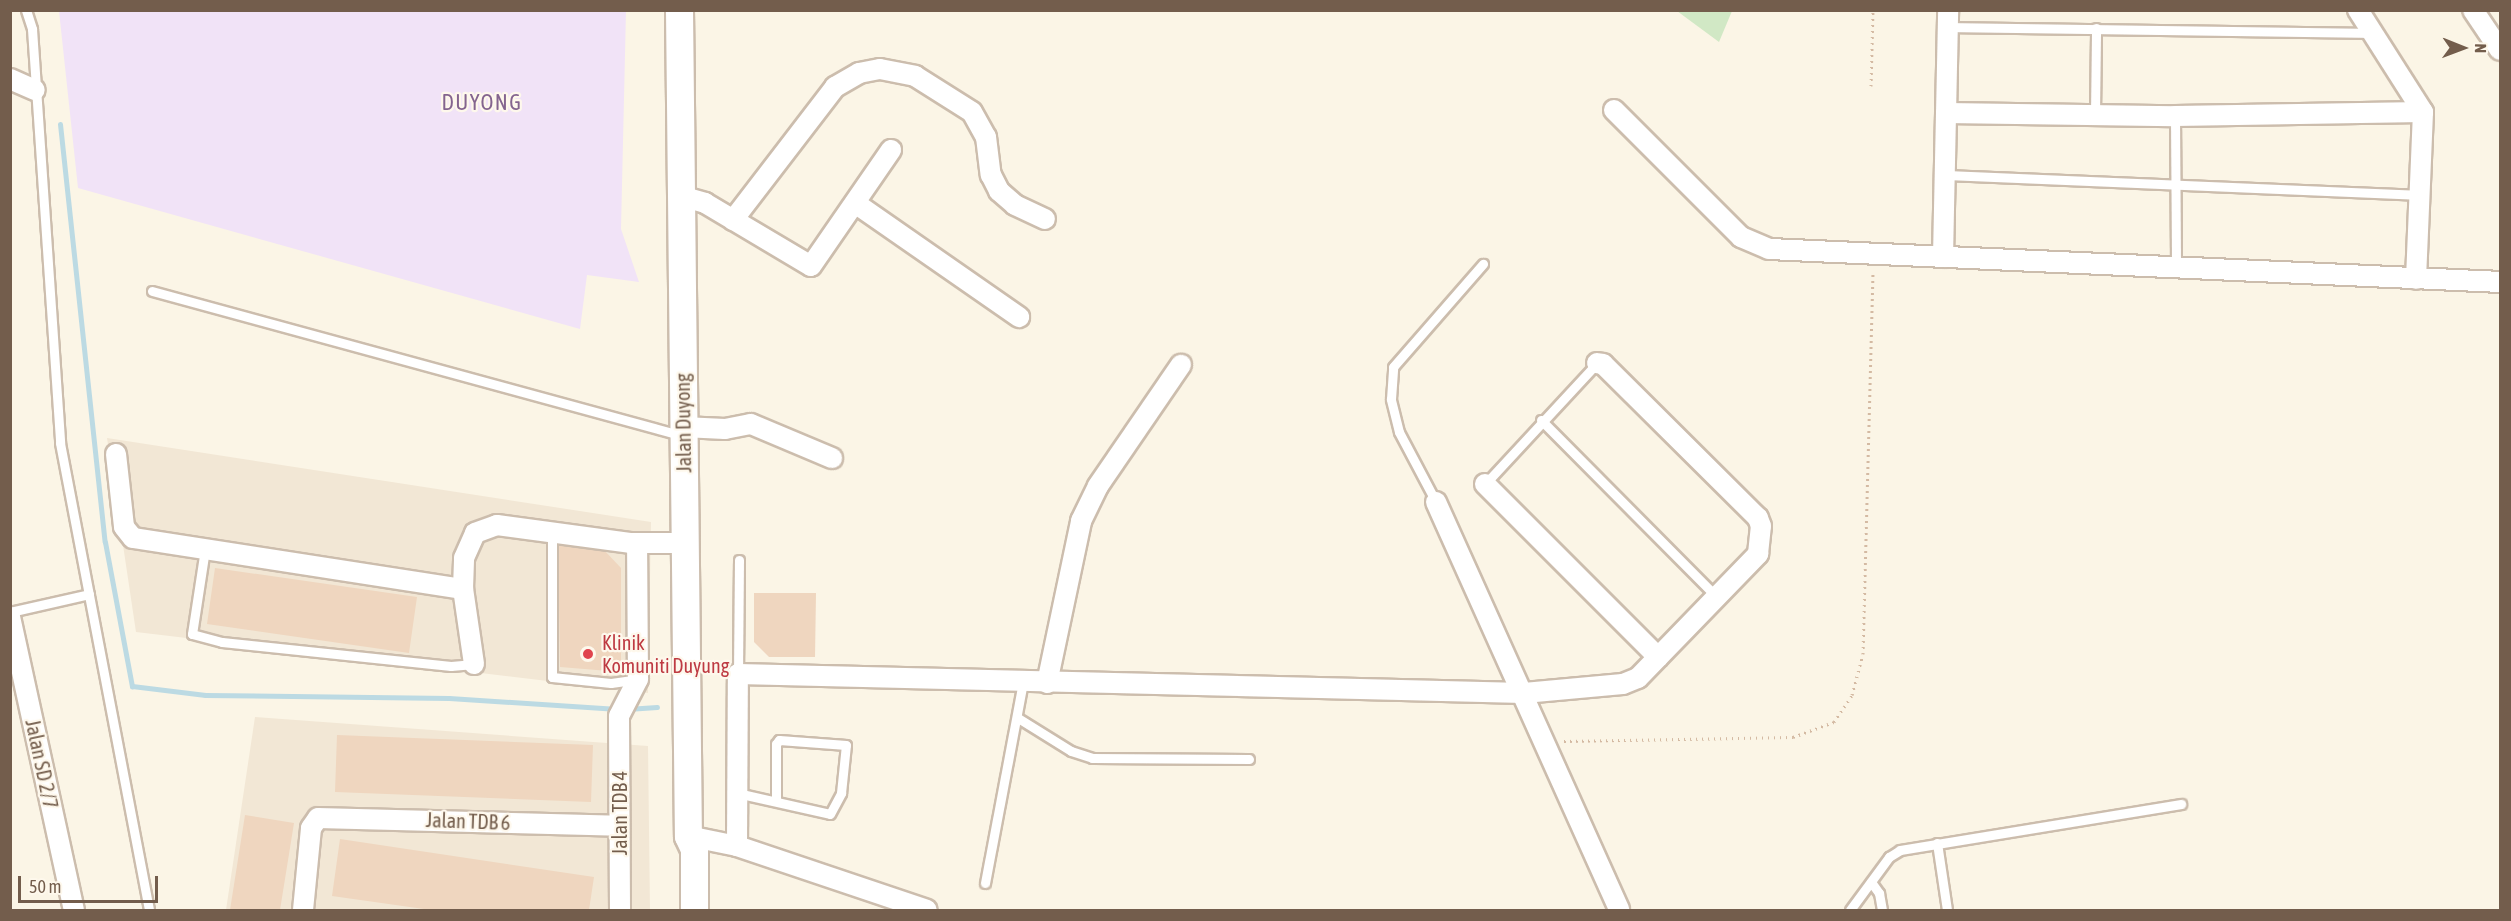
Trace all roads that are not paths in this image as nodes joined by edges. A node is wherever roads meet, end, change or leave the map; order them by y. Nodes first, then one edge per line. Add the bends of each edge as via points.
1 (26, 10) edge
2 (679, 10) edge
3 (2358, 10) edge
4 (2473, 10) edge
5 (1948, 19) edge
6 (2096, 28) junction
7 (2375, 33) junction
8 (2500, 50) edge
9 (10, 79) edge
10 (34, 90) junction
11 (1614, 110) dead end
12 (2423, 112) junction
13 (1946, 113) junction
14 (2095, 115) junction
15 (2175, 116) junction
16 (891, 150) dead end
17 (1945, 175) junction
18 (2176, 184) junction
19 (2418, 195) junction
20 (681, 196) junction
21 (855, 203) junction
22 (1045, 219) dead end
23 (733, 220) junction
24 (1943, 257) junction
25 (1483, 264) dead end
26 (2176, 265) junction
27 (2416, 279) junction
28 (2500, 282) edge
29 (152, 291) dead end
30 (1019, 317) dead end
31 (1597, 363) joint
32 (1181, 365) dead end
33 (1541, 420) junction
34 (683, 431) junction
35 (116, 454) dead end
36 (832, 458) dead end
37 (1485, 484) joint
38 (1436, 502) joint
39 (552, 532) junction
40 (637, 543) junction
41 (684, 543) junction
42 (206, 549) junction
43 (739, 560) dead end
44 (463, 589) junction
45 (89, 594) junction
46 (1717, 597) junction
47 (10, 612) edge
48 (10, 617) edge
49 (1658, 657) junction
50 (474, 664) joint
51 (738, 674) junction
52 (638, 680) junction
53 (1023, 682) junction
54 (1047, 683) junction
55 (18, 689) edge
56 (1527, 700) junction
57 (1018, 718) junction
58 (1249, 759) dead end
59 (737, 793) junction
60 (776, 800) junction
61 (2181, 804) dead end
62 (618, 826) junction
63 (688, 836) junction
64 (1937, 843) junction
65 (737, 846) junction
66 (1870, 882) junction
67 (986, 884) dead end
68 (74, 910) edge
69 (149, 910) edge
70 (303, 910) edge
71 (620, 910) edge
72 (679, 910) edge
73 (694, 910) edge
74 (927, 910) edge
75 (1619, 910) edge
76 (1850, 910) edge
77 (1882, 910) edge
78 (1947, 910) edge

1 - 10 lane via 32,29
2 - 20 main road, Jalan Duyong
3 - 7 street
4 - 8 street
5 - 6 lane
5 - 13 street
6 - 7 lane
6 - 14 lane
7 - 12 street
9 - 10 street
10 - 45 lane via 60,443
11 - 24 street via 1741,237 1769,249
12 - 15 street
12 - 19 street
13 - 14 street
13 - 17 street
14 - 15 street
15 - 18 lane
16 - 21 street
17 - 18 lane
17 - 24 street
18 - 19 lane
18 - 26 lane
19 - 27 street
20 - 23 street via 705,203
20 - 34 main road, Jalan Duyong
21 - 23 street via 811,266
21 - 30 street
22 - 23 street via 1015,205 999,191 991,175 986,137 972,112 915,76 880,69 860,73 835,87
24 - 26 street
25 - 38 lane via 1393,367 1391,399 1399,432
26 - 27 street
27 - 28 street
29 - 34 lane
31 - 33 lane
31 - 46 street via 1603,364 1758,518 1758,554
32 - 54 street via 1098,486 1081,521
33 - 37 lane
33 - 46 lane
34 - 36 street via 751,424
34 - 41 main road, Jalan Duyong
35 - 42 street via 128,534
37 - 49 street
38 - 56 street
39 - 40 street
39 - 44 street via 497,525 475,532 464,558
39 - 52 lane via 552,677 611,683
40 - 41 street
40 - 52 street
41 - 63 main road, Jalan Duyong
42 - 44 street
42 - 50 lane via 192,634 222,642 451,666
43 - 51 lane
44 - 50 street
45 - 47 lane
45 - 69 lane
46 - 49 street
48 - 55 street, Jalan SD 2/7
49 - 56 street via 1638,678 1623,684
51 - 53 street
51 - 59 street
52 - 62 street, Jalan TDB 4 via 623,709
53 - 54 street
53 - 57 lane
54 - 56 street
55 - 68 street, Jalan SD 2/7
56 - 75 street
57 - 58 lane via 1071,751 1092,758
57 - 67 lane
59 - 60 lane
59 - 65 street
60 - 60 lane via 779,741 843,742 848,749 841,793 830,814
61 - 64 lane
62 - 70 street, Jalan TDB 6 via 318,818 311,828
62 - 71 street, Jalan TDB 4
63 - 65 street
63 - 72 main road, Jalan Duyong via 678,847
63 - 73 main road, Jalan Duyong via 694,849
64 - 66 lane via 1893,853
64 - 78 lane
65 - 74 street
66 - 76 lane
66 - 77 lane via 1879,892

